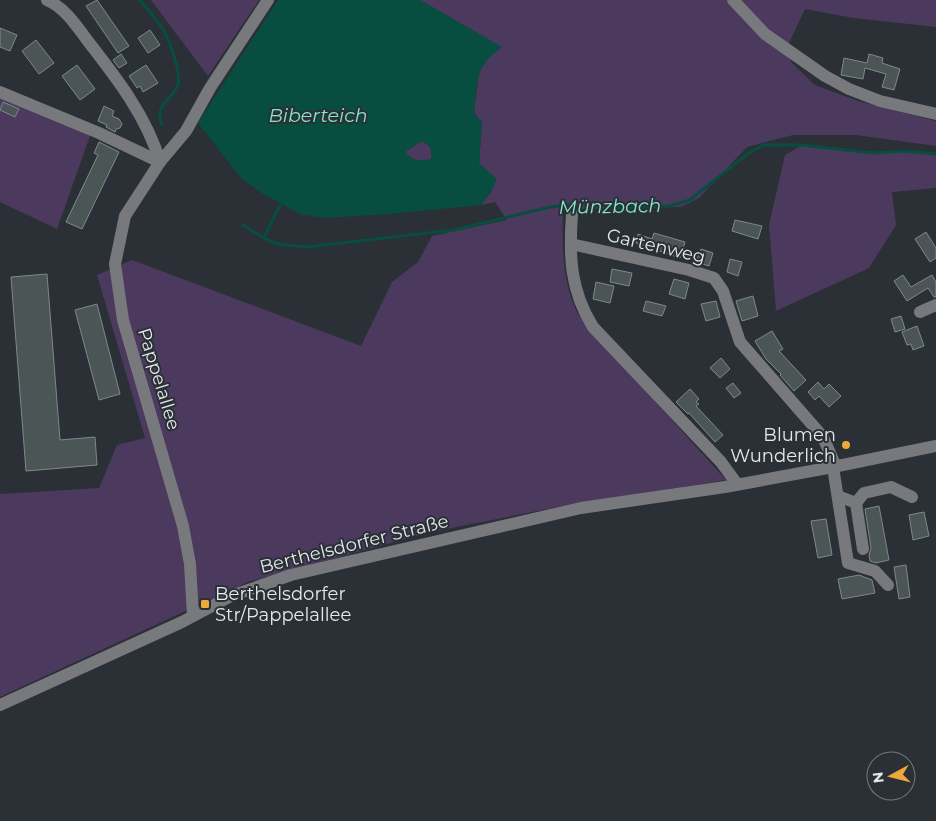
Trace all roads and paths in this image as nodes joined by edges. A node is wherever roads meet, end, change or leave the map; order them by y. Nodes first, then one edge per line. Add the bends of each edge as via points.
1 (47, 0) edge
2 (268, 0) edge
3 (733, 0) edge
4 (0, 92) edge
5 (936, 114) edge
6 (160, 162) junction
7 (572, 214) dead end
8 (571, 244) junction
9 (936, 305) edge
10 (920, 312) dead end
11 (936, 446) edge
12 (835, 467) junction
13 (737, 484) junction
14 (838, 496) junction
15 (912, 497) dead end
16 (856, 503) junction
17 (863, 550) dead end
18 (888, 585) dead end
19 (193, 616) junction
20 (0, 705) edge

1 - 6 street via 68,15 108,68 155,145
2 - 6 street, Pappelallee via 186,130
3 - 5 street via 765,34 825,76 880,101
4 - 6 street
6 - 19 street, Pappelallee via 125,216 115,264 123,320 183,526 190,564
7 - 8 street
8 - 12 street, Gartenweg via 714,278 723,291 740,342 823,437
8 - 13 street via 575,289 593,327 721,462
9 - 10 street
11 - 12 street, Berthelsdorfer Straße
12 - 13 street, Berthelsdorfer Straße
12 - 14 street
13 - 19 street, Berthelsdorfer Straße via 581,508 301,573 231,596
14 - 16 street
14 - 18 street via 848,563 875,570
15 - 16 street via 891,487 864,493
16 - 17 street
19 - 20 street, Berthelsdorfer Straße

